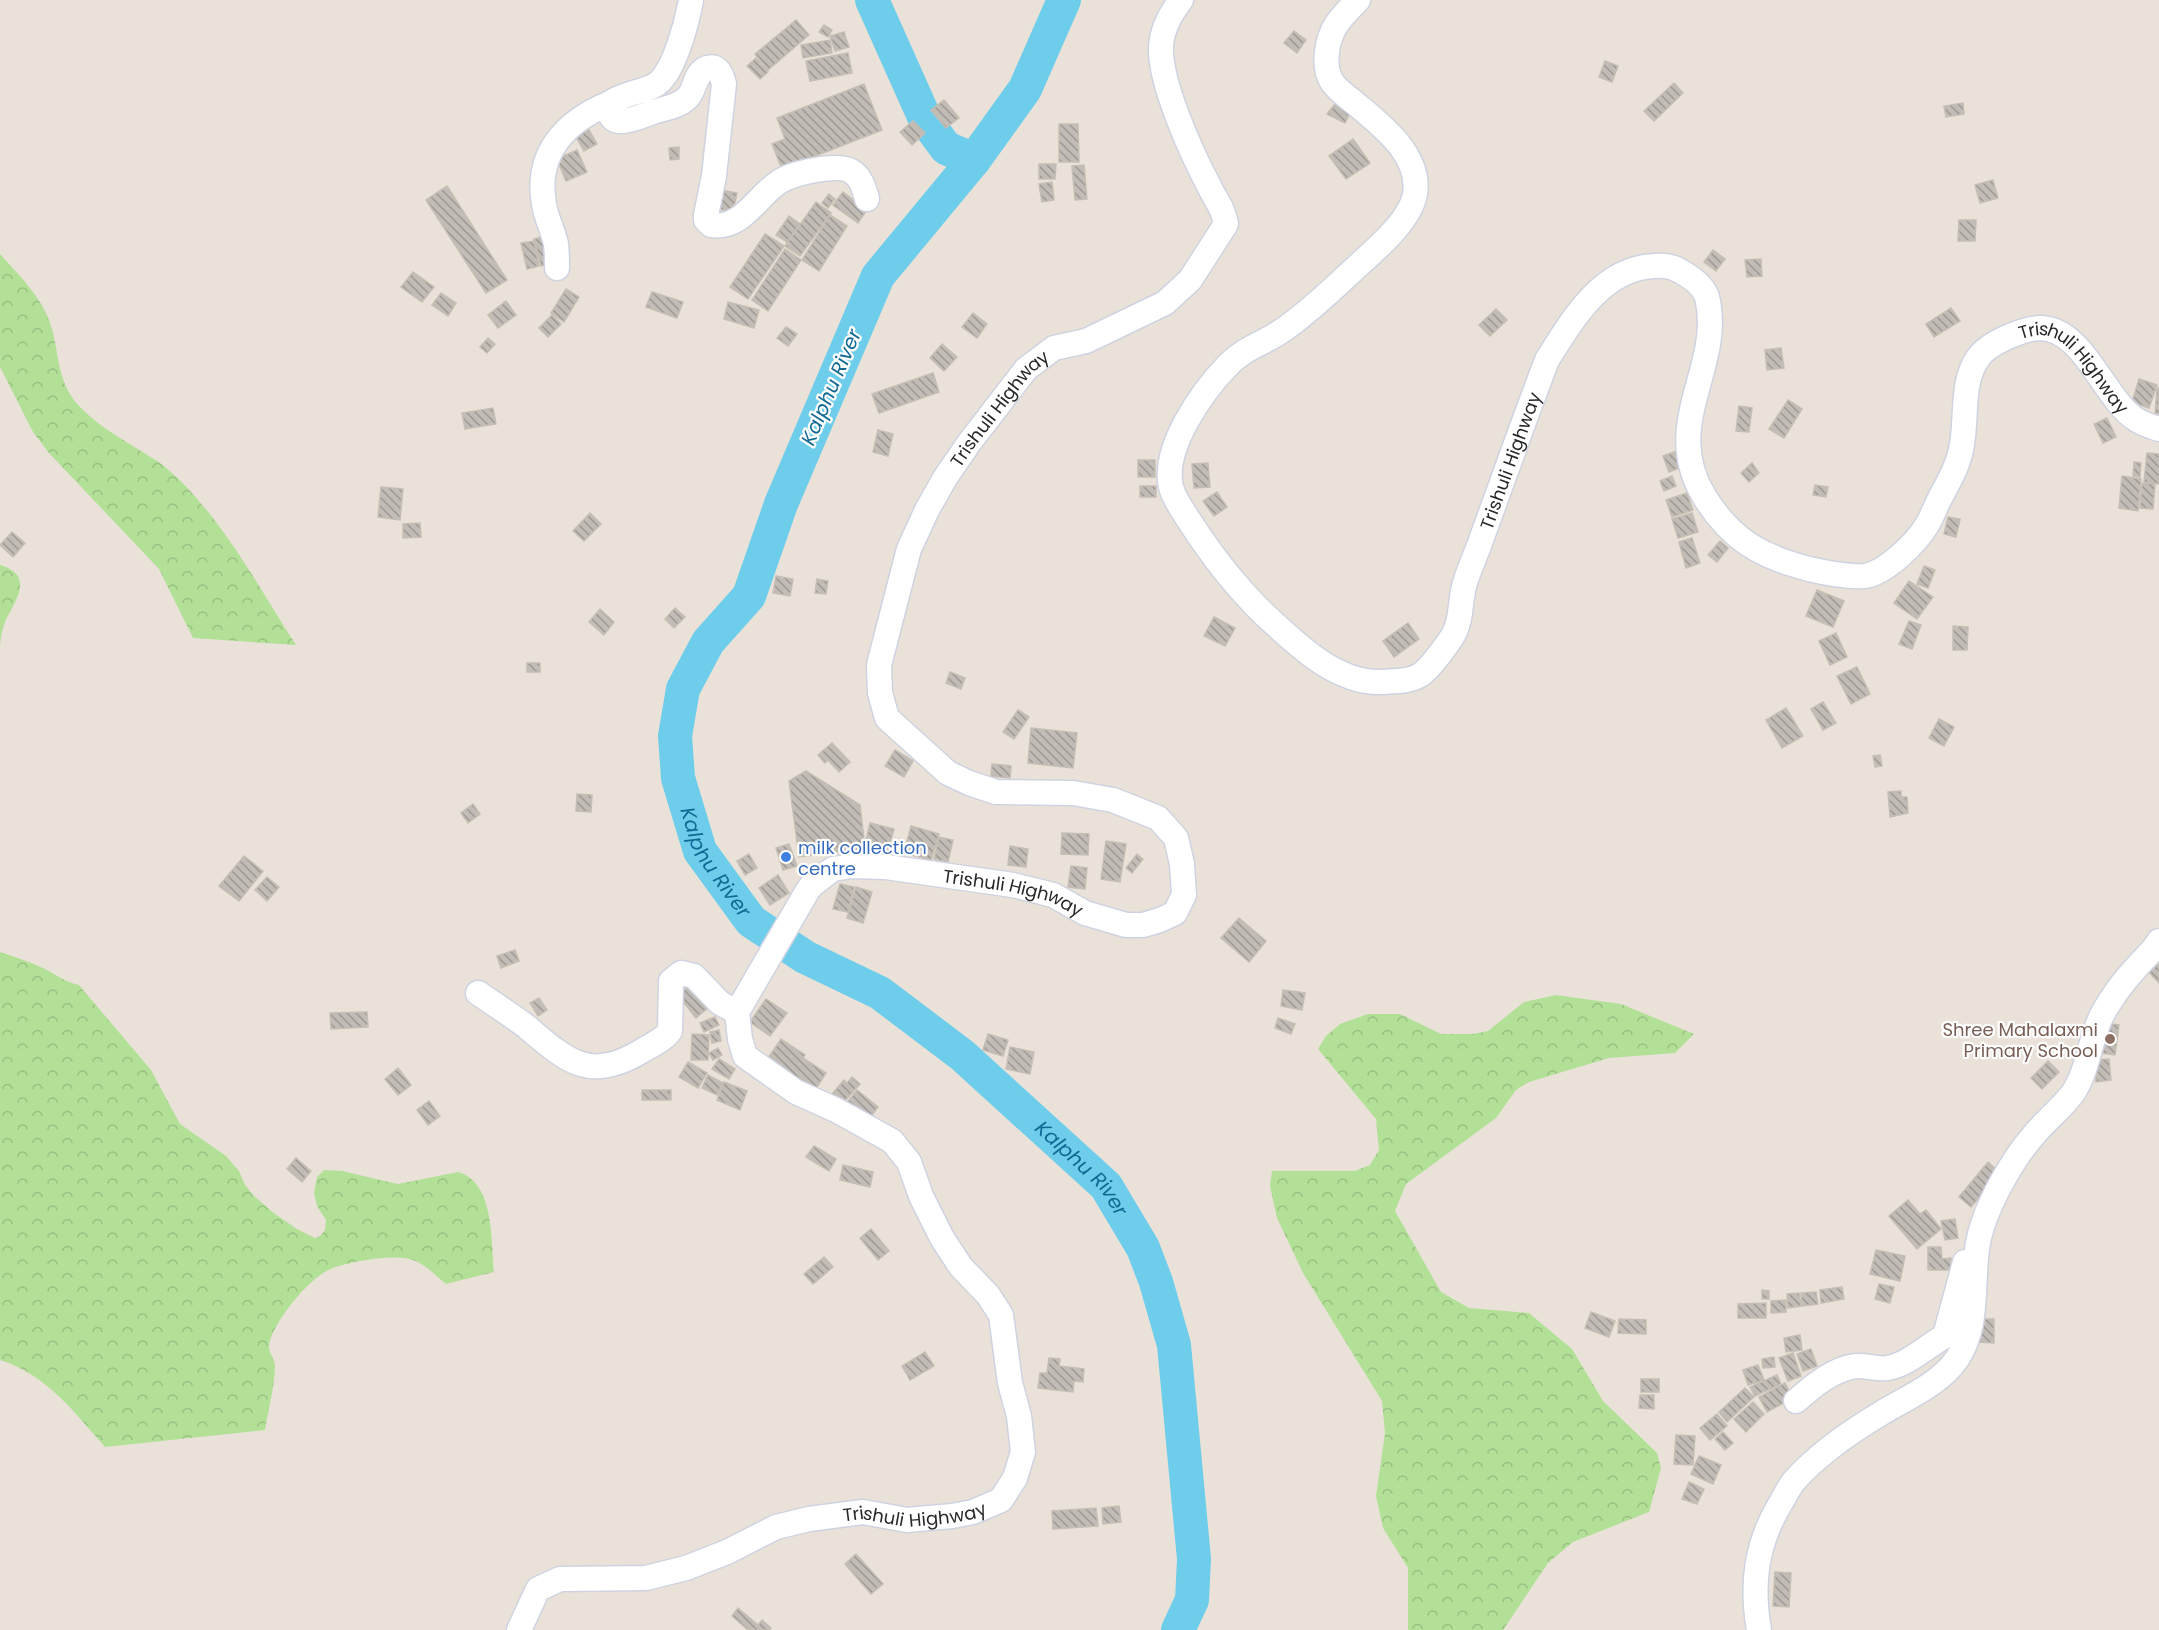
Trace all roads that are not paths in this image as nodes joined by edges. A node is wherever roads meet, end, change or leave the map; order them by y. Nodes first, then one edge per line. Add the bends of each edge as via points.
1 (691, 0) edge
2 (1181, 0) edge
3 (1358, 0) edge
4 (610, 103) junction
5 (867, 199) dead end
6 (557, 268) dead end
7 (2159, 429) edge
8 (2159, 942) edge
9 (478, 993) dead end
10 (737, 1012) junction
11 (1982, 1227) junction
12 (1796, 1401) dead end
13 (519, 1630) edge
14 (1759, 1630) edge

1 - 4 street via 678,50 657,84
2 - 10 street, Trishuli Highway via 1169,17 1161,46 1166,79 1226,224 1190,280 1165,303 1086,341 1054,348 1026,369 969,443 927,510 909,549 879,664 886,718 948,773 996,792 1083,795 1113,800 1158,818 1176,838 1184,895 1175,913 1143,925 1126,925 1085,913 1053,895 1014,885 886,867 833,869 812,885
3 - 7 street, Trishuli Highway via 1330,36 1328,68 1332,82 1385,128 1407,156 1415,181 1410,210 1379,246 1302,314 1229,364 1179,435 1171,463 1171,486 1208,550 1245,596 1321,662 1371,682 1403,681 1422,675 1456,630 1465,583 1547,360 1590,298 1624,272 1640,266 1674,267 1694,278 1706,294 1710,332 1688,426 1692,469 1701,491 1725,526 1766,555 1787,563 1821,572 1867,576 1889,565 1907,548 1926,526 1955,471 1970,376 1978,356 2016,333 2054,329 2082,353 2127,412 2146,426
4 - 5 street via 608,112 612,118 624,123 680,104 689,97 704,70 716,68 724,84 706,215 711,225 719,227 733,222 778,182 823,170 840,168 852,172 862,182
4 - 6 street via 576,121 558,137 549,156 542,181 543,201 556,244
8 - 11 street via 2106,1008 2074,1091 2032,1136 2015,1161
9 - 10 street via 550,1048 590,1066 606,1067 626,1060 666,1037 670,1031 671,981 681,973 694,976 720,1003
10 - 13 street, Trishuli Highway via 745,1056 796,1092 892,1141 909,1162 942,1238 1001,1315 1023,1452 1015,1478 1001,1500 973,1512 907,1520 863,1512 809,1519 776,1527 686,1568 646,1578 560,1579 538,1589
11 - 12 street via 1970,1246 1945,1336 1911,1359 1888,1368 1856,1366 1837,1372
11 - 14 street via 1973,1313 1958,1358 1942,1376 1821,1455 1793,1482 1776,1511 1758,1554 1755,1579

